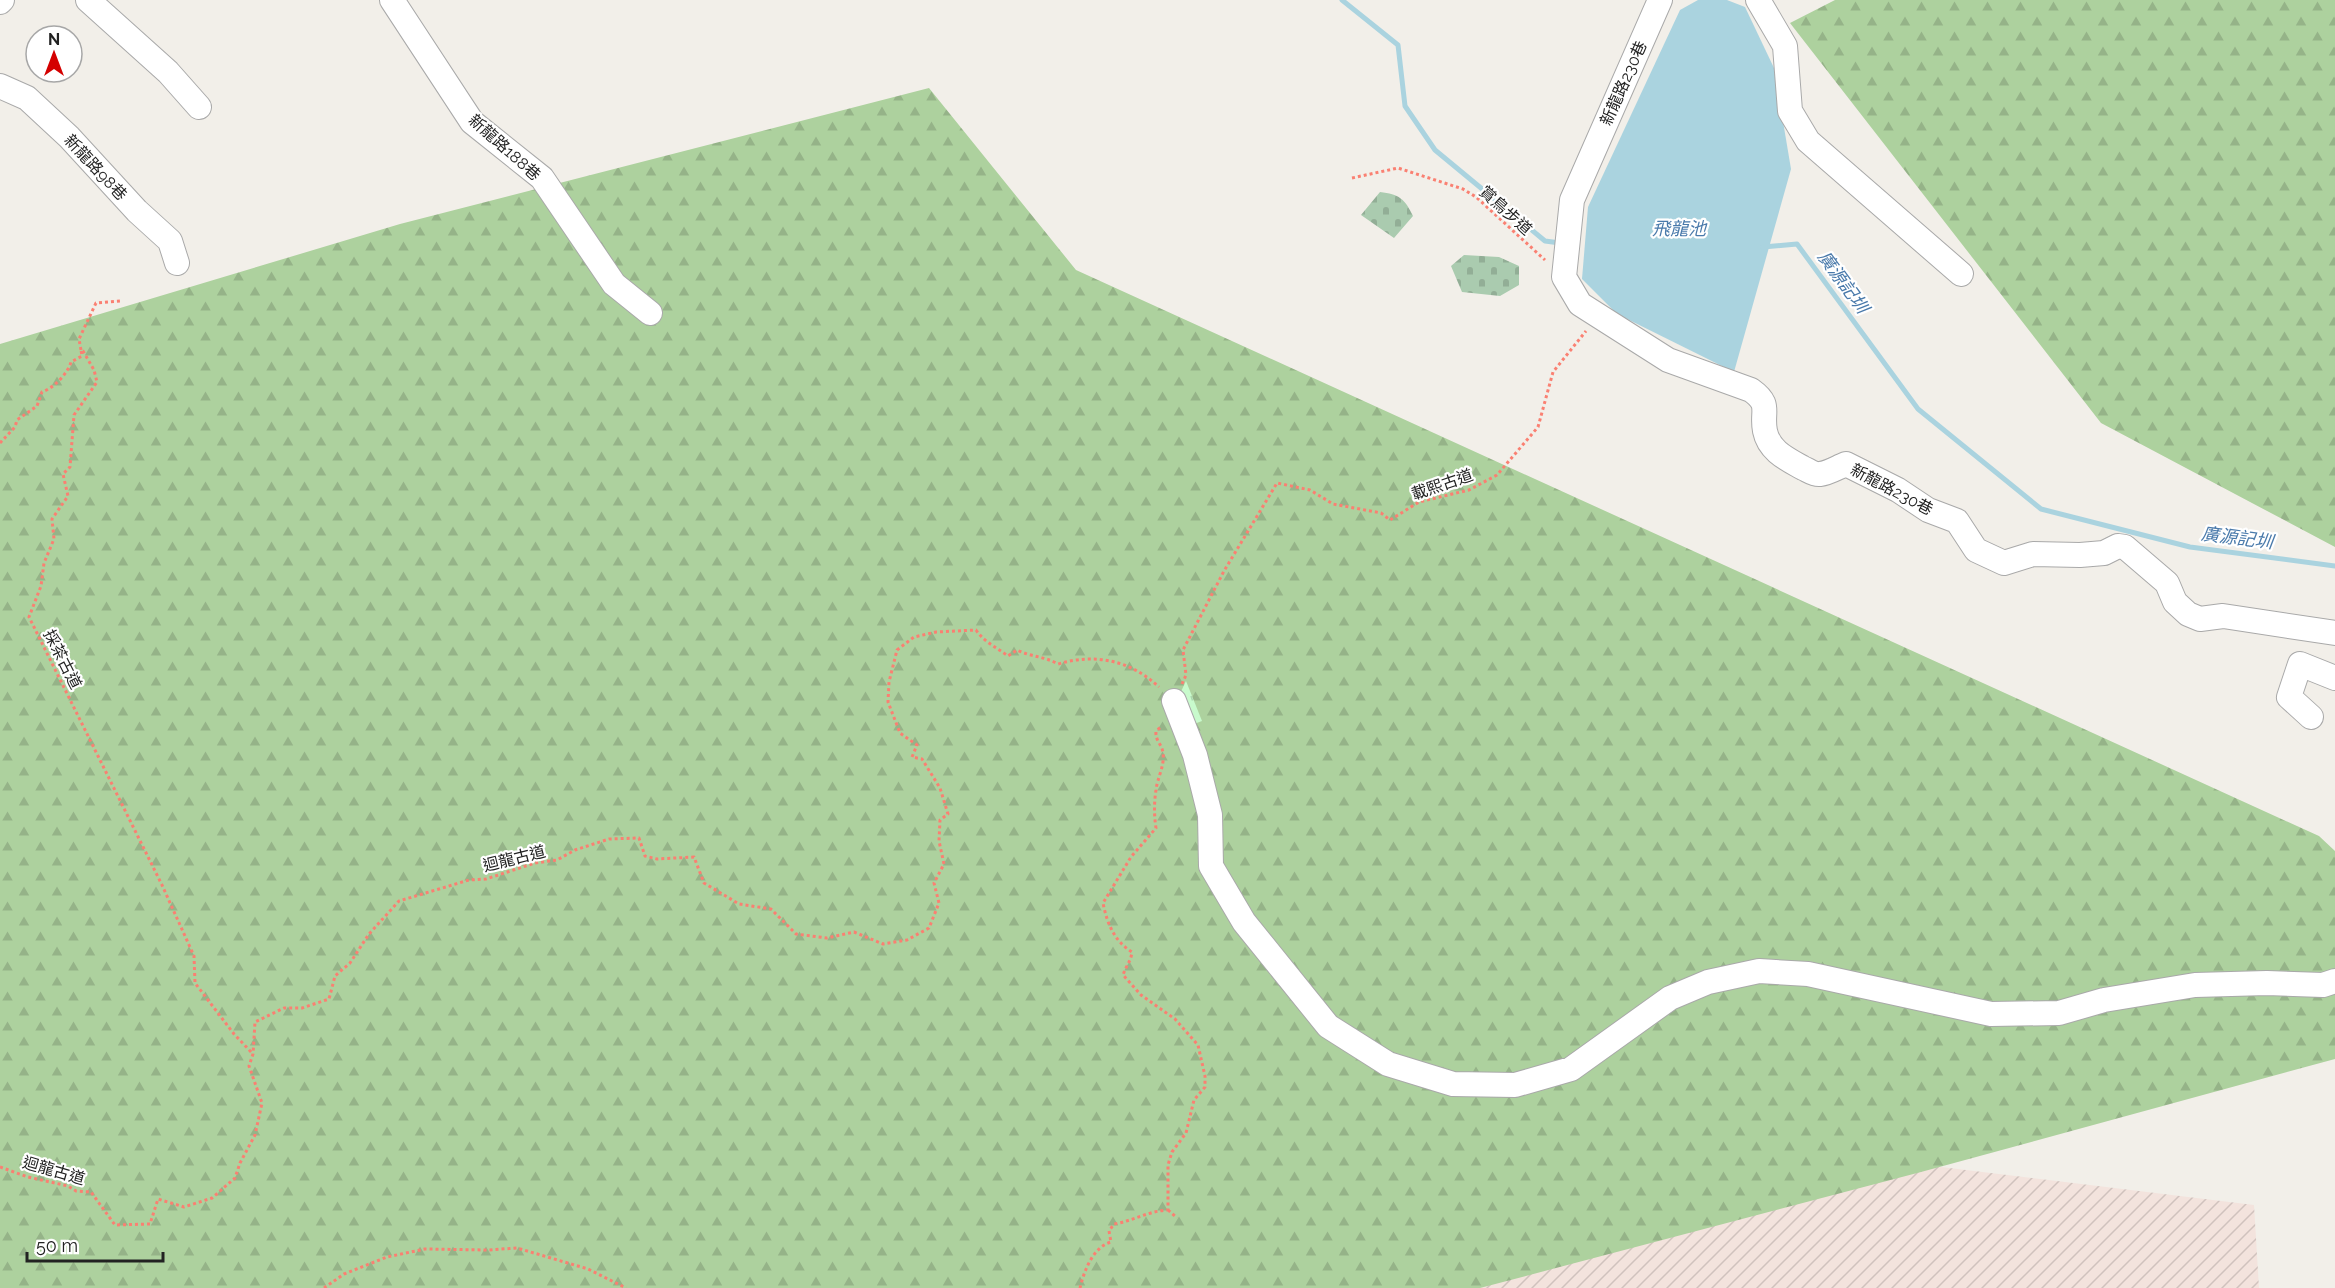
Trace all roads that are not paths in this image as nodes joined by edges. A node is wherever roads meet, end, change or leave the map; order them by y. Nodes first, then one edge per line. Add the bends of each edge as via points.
1 (88, 0) edge
2 (392, 0) edge
3 (1660, 0) edge
4 (1758, 0) edge
5 (0, 86) edge
6 (199, 107) dead end
7 (177, 263) dead end
8 (1961, 274) dead end
9 (650, 313) dead end
10 (2335, 633) edge
11 (2335, 678) edge
12 (1174, 701) road end
13 (2311, 717) dead end
14 (2335, 981) edge

1 - 6 lane via 168,72
2 - 9 lane, 新龍路188巷 via 472,122 542,178 614,284
3 - 10 lane, 新龍路230巷 via 1572,200 1565,266 1580,304 1668,360 1751,390 1762,398 1769,443 1783,458 1816,474 1846,465 1898,490 1928,510 1957,521 1976,550 2004,563 2033,554 2080,555 2125,547 2167,583 2175,602 2188,614
4 - 8 lane via 1785,46 1790,111 1808,141
5 - 7 lane, 新龍路98巷 via 27,98 69,137 136,211 170,242
11 - 13 lane via 2300,664 2289,697
12 - 14 lane via 1195,755 1210,815 1211,866 1244,922 1328,1026 1388,1064 1453,1084 1515,1085 1571,1069 1670,998 1708,982 1760,971 1808,974 1991,1014 2059,1013 2104,1000 2195,985 2323,985

